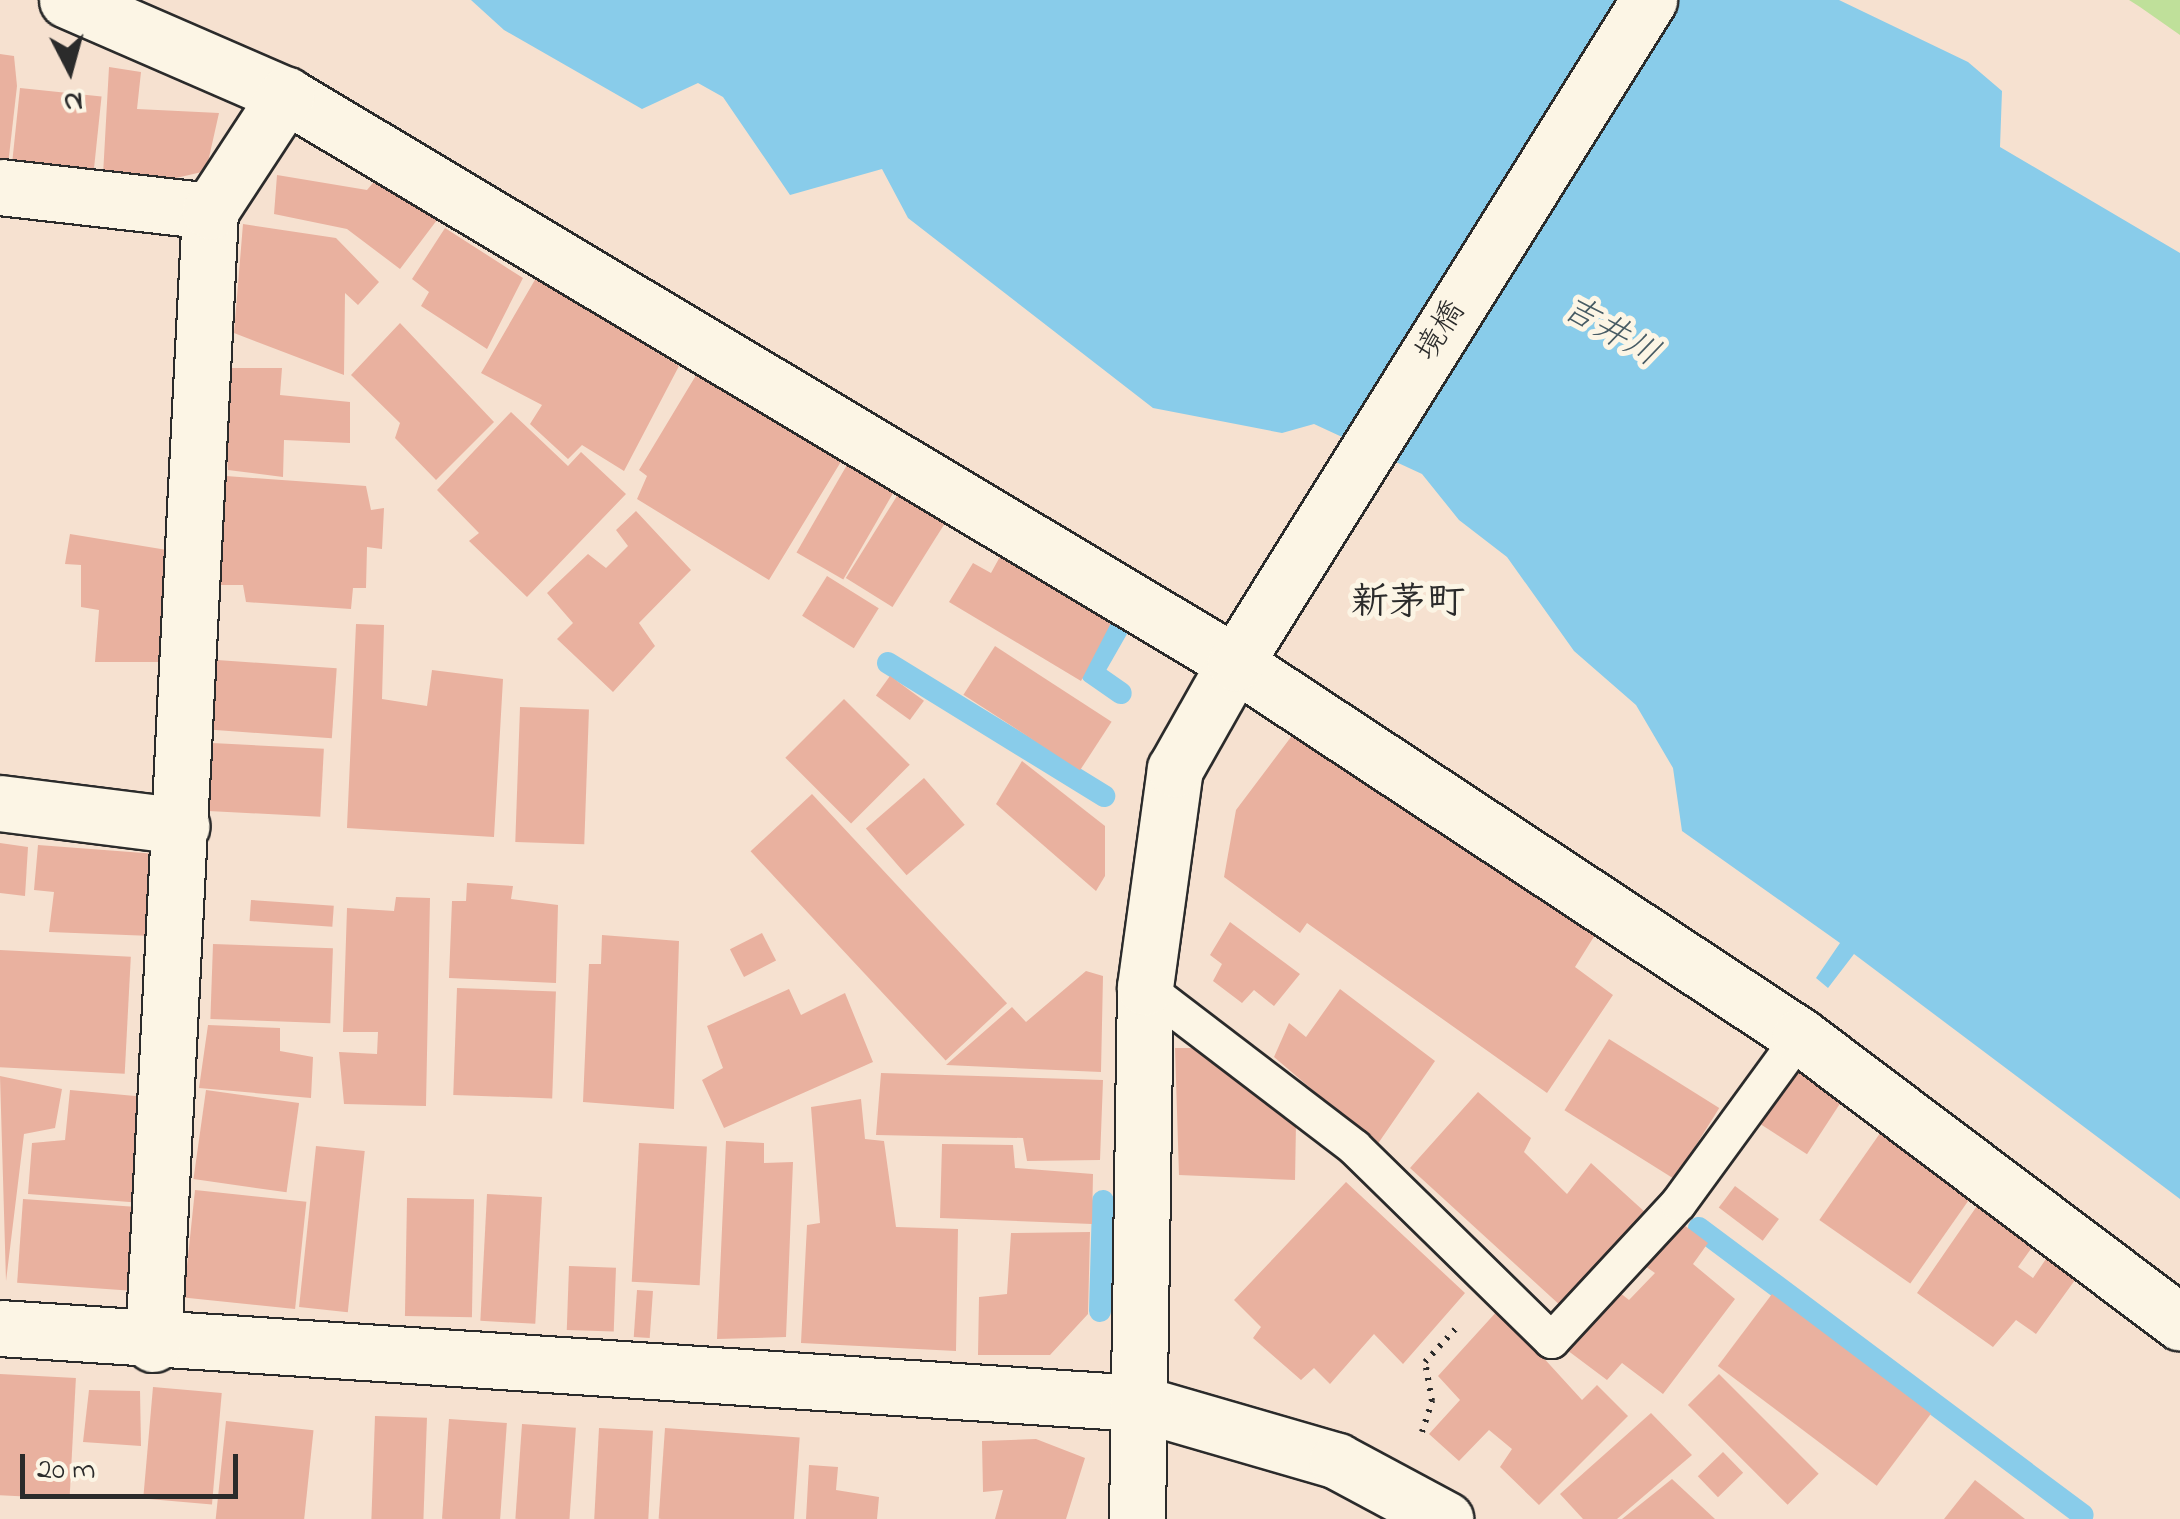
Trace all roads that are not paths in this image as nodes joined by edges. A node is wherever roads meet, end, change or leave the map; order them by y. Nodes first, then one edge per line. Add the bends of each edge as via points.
1 (66, 0) edge
2 (1649, 0) edge
3 (286, 96) junction
4 (0, 187) edge
5 (210, 212) junction
6 (1235, 663) junction
7 (0, 803) edge
8 (182, 826) junction
9 (1146, 987) junction
10 (1800, 1036) junction
11 (2180, 1322) edge
12 (0, 1328) edge
13 (153, 1344) junction
14 (1138, 1403) junction
15 (1137, 1519) edge
16 (1445, 1519) edge

1 - 3 street
2 - 6 street, 境橋
3 - 5 street
3 - 6 street
4 - 5 street
5 - 8 street
6 - 9 street, 境橋 via 1176,769
6 - 10 street
7 - 8 street
8 - 13 street
9 - 10 lane via 1354,1147 1551,1340 1678,1203
9 - 14 street, 境橋
10 - 11 street
12 - 13 street
13 - 14 street
14 - 15 street, 境橋
14 - 16 street via 1337,1461

